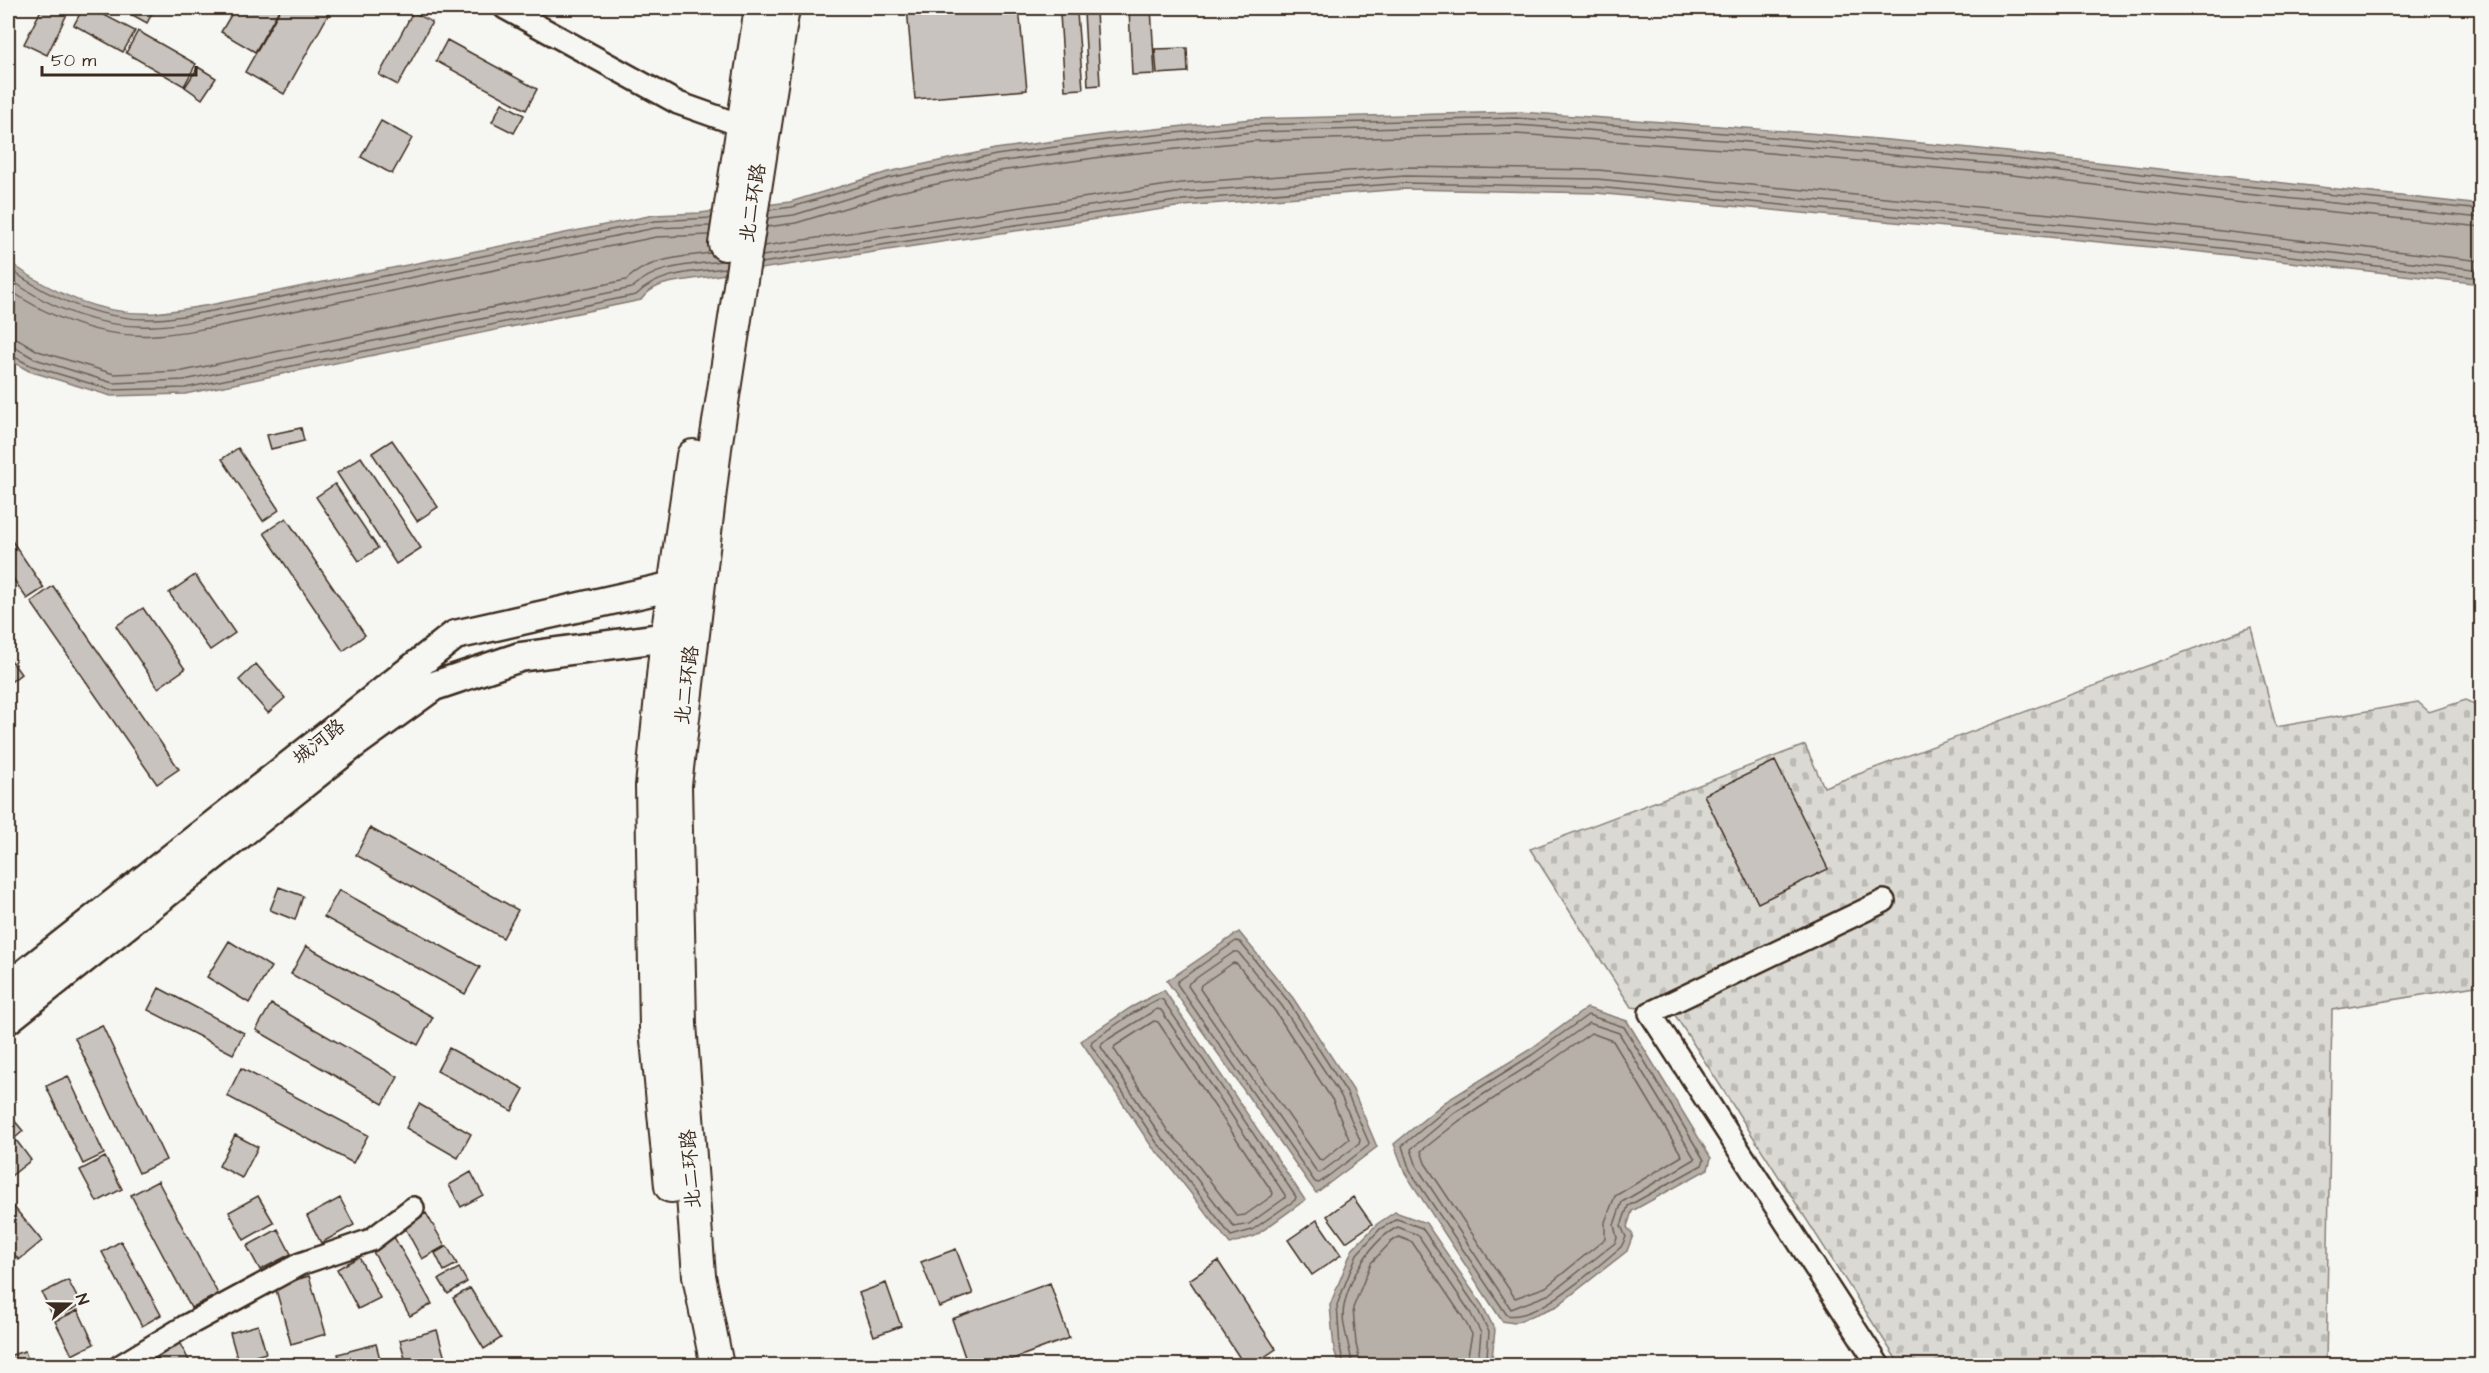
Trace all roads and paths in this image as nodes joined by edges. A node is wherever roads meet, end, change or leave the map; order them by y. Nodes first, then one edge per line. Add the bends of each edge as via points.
1 (505, 8) edge
2 (761, 8) edge
3 (783, 8) edge
4 (743, 126) junction
5 (748, 164) junction
6 (728, 299) junction
7 (674, 586) junction
8 (667, 637) junction
9 (1884, 901) dead end
10 (8, 987) edge
11 (8, 1018) edge
12 (413, 1208) dead end
13 (120, 1365) edge
14 (695, 1365) edge
15 (717, 1365) edge
16 (1879, 1365) edge

1 - 4 street via 678,104
2 - 4 main road, 北二环路
3 - 5 main road, 北二环路
4 - 5 main road, 北二环路
5 - 6 main road, 北二环路
6 - 7 main road, 北二环路
6 - 15 main road, 北二环路 via 715,448 675,785 680,1024 699,1276
7 - 8 main road, 北二环路
7 - 10 main road, 城河路 via 455,635
8 - 11 main road, 城河路 via 520,657 434,686 351,746
8 - 14 main road, 北二环路 via 652,786 656,1029 680,1277
9 - 16 street via 1650,1013
12 - 13 street via 371,1240 300,1264

